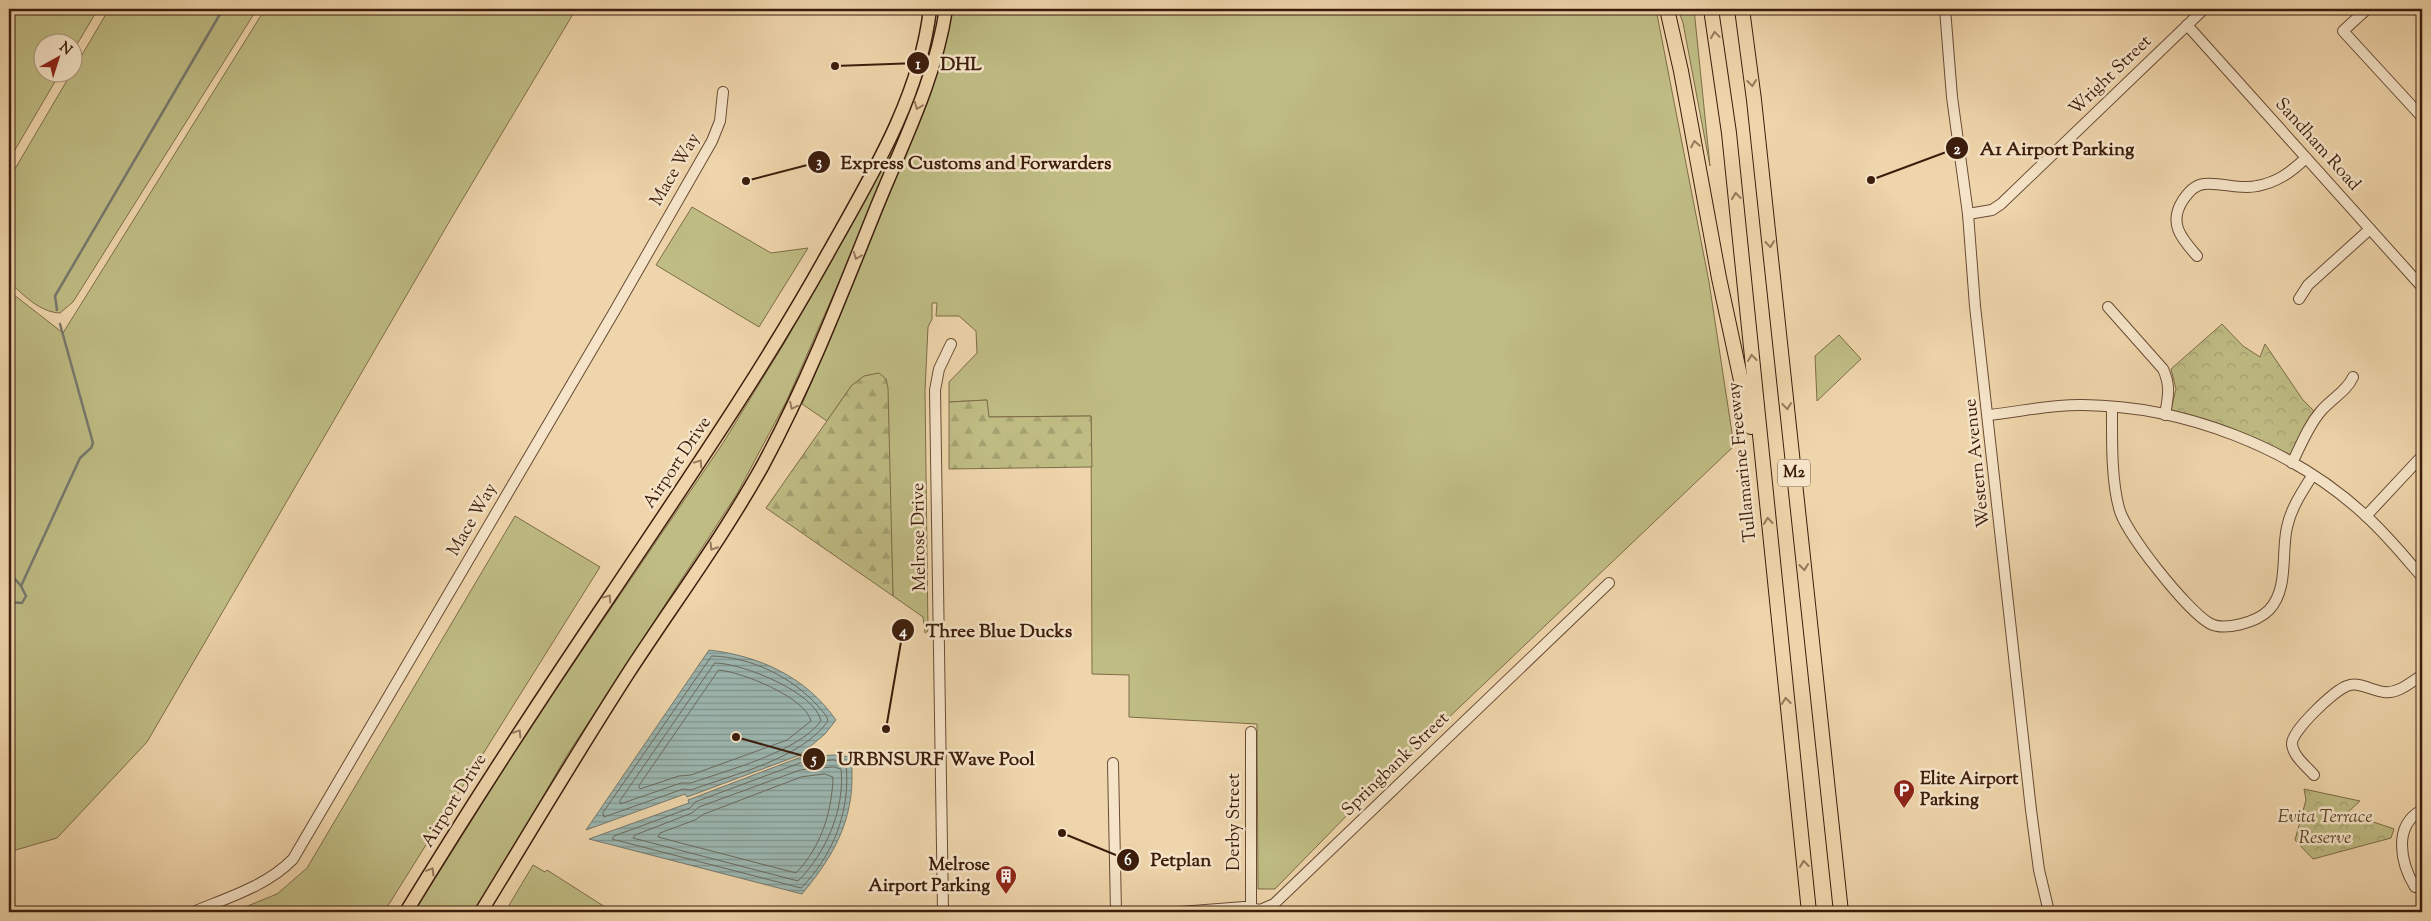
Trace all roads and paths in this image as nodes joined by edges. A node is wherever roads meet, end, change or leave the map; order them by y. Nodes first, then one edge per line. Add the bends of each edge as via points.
1 (930, 9) edge
2 (946, 9) edge
3 (1667, 9) edge
4 (1711, 9) edge
5 (1742, 9) edge
6 (1945, 9) edge
7 (2204, 9) edge
8 (2367, 9) edge
9 (2187, 25) junction
10 (723, 92) dead end
11 (2422, 117) edge
12 (2306, 158) junction
13 (1968, 214) junction
14 (2370, 229) junction
15 (2197, 256) dead end
16 (2422, 287) edge
17 (2299, 299) dead end
18 (2108, 307) dead end
19 (952, 344) dead end
20 (2353, 377) dead end
21 (2112, 407) junction
22 (1989, 414) junction
23 (2165, 415) junction
24 (2422, 456) edge
25 (2292, 463) junction
26 (2312, 476) junction
27 (1765, 494) junction
28 (2366, 516) junction
29 (2422, 577) edge
30 (1609, 583) dead end
31 (2422, 675) edge
32 (1251, 732) dead end
33 (1113, 763) dead end
34 (2314, 775) dead end
35 (2422, 810) edge
36 (2416, 887) dead end
37 (1251, 910) edge
38 (193, 912) edge
39 (406, 912) edge
40 (481, 912) edge
41 (943, 912) edge
42 (1116, 912) edge
43 (1180, 912) edge
44 (1809, 912) edge
45 (1841, 912) edge
46 (2049, 912) edge

39 -> 1 main road, Airport Drive via 520,730 736,408 810,286 899,117 917,69
2 -> 40 main road via 937,52 921,99 813,363 771,450 703,563 573,759
27 -> 3 highway
27 -> 4 highway, Tullamarine Freeway / M2 via 1729,133
5 -> 45 highway, M2
6 - 13 street, Western Avenue via 1952,97
7 - 9 street, Wright Street
8 - 11 street via 2343,31
9 - 12 street, Sandham Road
9 - 13 street, Wright Street via 2002,204 1992,210
10 - 38 street, Mace Way via 720,121 712,140 293,859 264,881
12 - 14 street, Sandham Road
12 - 15 street via 2288,174 2259,186 2204,184 2187,194 2178,207 2175,222 2181,238
13 - 22 street, Western Avenue via 1975,306
14 - 16 street, Sandham Road
14 - 17 street via 2308,286
18 - 23 street via 2163,369 2169,392
19 - 41 street, Melrose Drive via 939,369 935,390
20 - 25 street via 2310,426
21 - 22 street via 2056,406
21 - 23 street
21 - 26 street via 2118,507 2124,522 2138,546 2210,624 2233,626 2250,622 2268,610 2280,594 2283,545 2288,524 2296,502
22 - 46 street, Western Avenue via 2031,810 2039,870
23 - 25 street via 2233,434
24 - 28 street
25 - 26 street
26 - 28 street
44 -> 27 highway, Tullamarine Freeway / M2
28 - 29 street
30 - 37 street, Springbank Street via 1281,898 1266,909
31 - 34 street via 2398,690 2385,692 2360,685 2348,685 2339,690 2297,730 2292,742 2295,754
32 - 37 street, Derby Street
33 - 42 street
35 - 36 street via 2407,825 2401,842 2407,874
37 - 43 street, Springbank Street via 1244,907

